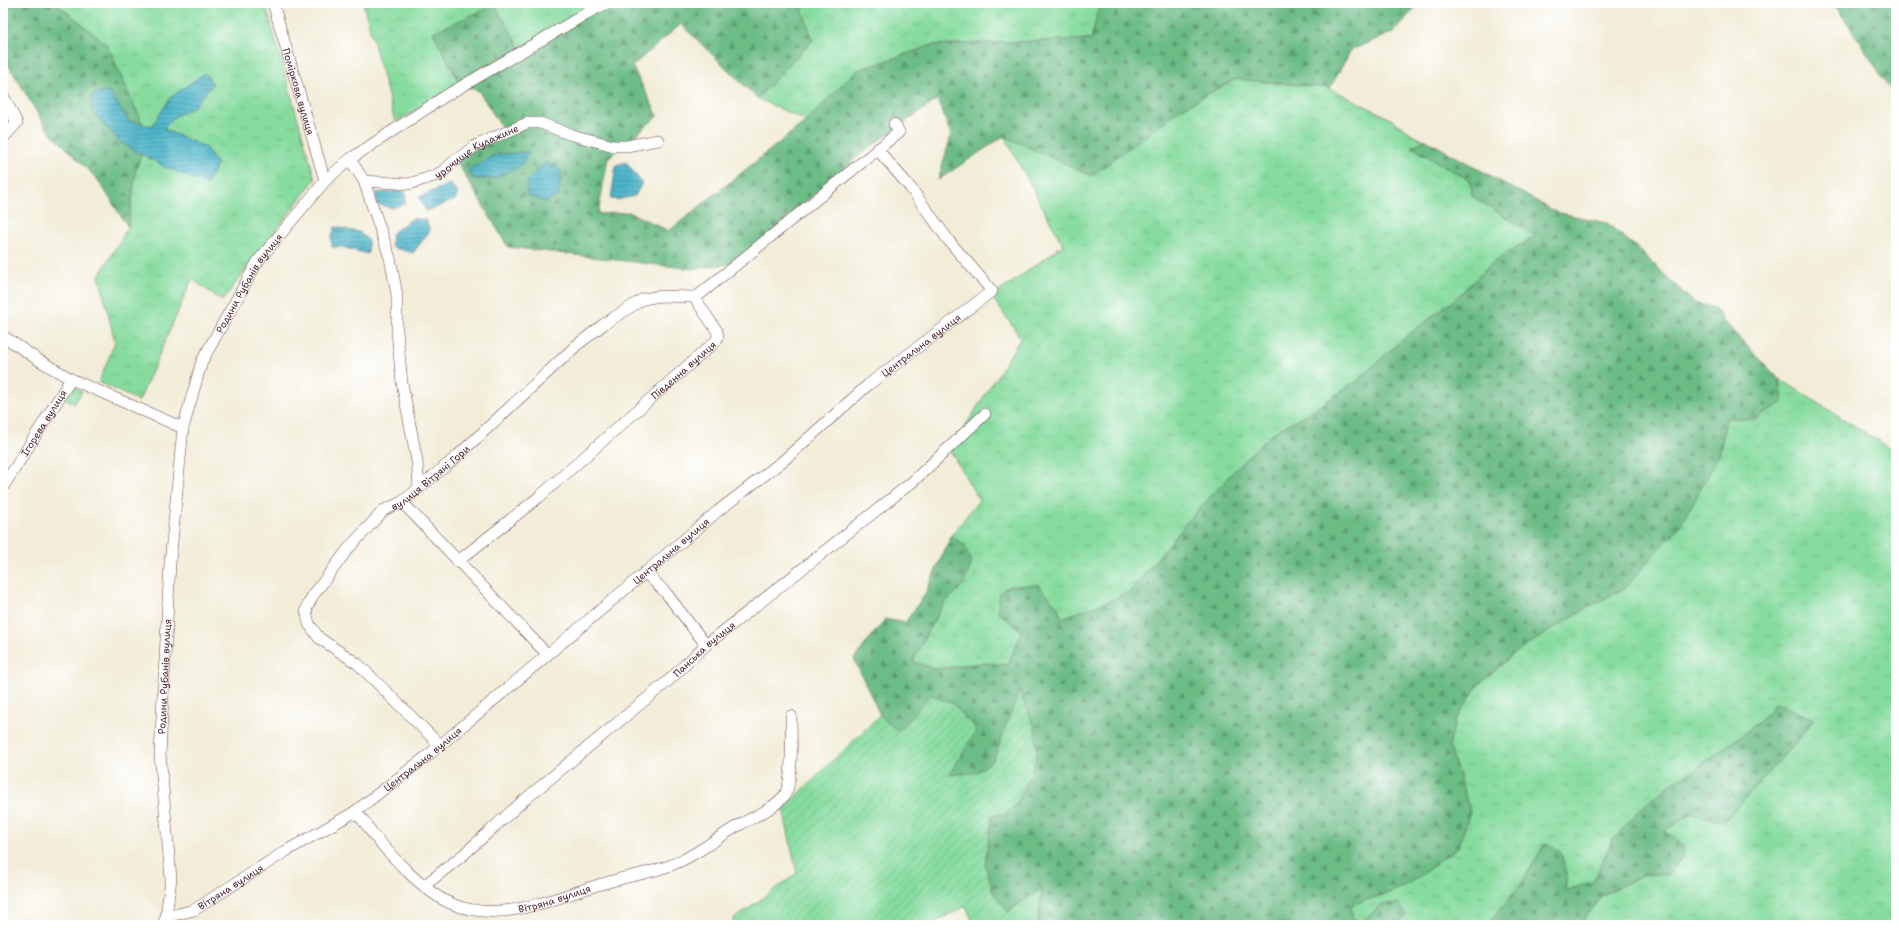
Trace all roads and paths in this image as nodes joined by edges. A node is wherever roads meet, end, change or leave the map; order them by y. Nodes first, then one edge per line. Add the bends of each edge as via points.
1 (273, 3) edge
2 (608, 3) edge
3 (3, 95) edge
4 (894, 124) dead end
5 (3, 138) edge
6 (658, 140) dead end
7 (877, 149) junction
8 (350, 159) junction
9 (325, 181) junction
10 (364, 181) junction
11 (694, 297) junction
12 (3, 336) edge
13 (71, 379) junction
14 (985, 414) dead end
15 (183, 428) junction
16 (3, 487) edge
17 (418, 487) junction
18 (402, 502) junction
19 (457, 562) junction
20 (645, 572) junction
21 (706, 645) junction
22 (547, 654) junction
23 (791, 716) dead end
24 (440, 745) junction
25 (353, 813) junction
26 (424, 886) junction
27 (165, 921) edge

1 - 9 street, Поміркова вулиця
2 - 8 street, Родини Рубанів вулиця via 447,95
3 - 5 street via 17,122
4 - 7 street via 899,132
6 - 10 street, урочище Кулажине via 614,146 540,123 527,123 475,146 434,176 409,184
7 - 11 street via 705,291
7 - 20 street, Центральна вулиця via 992,291 868,385 784,460
8 - 9 street, Родини Рубанів вулиця
8 - 10 street
9 - 15 street, Родини Рубанів вулиця via 254,268 202,361
10 - 17 street via 390,258 396,295 402,383 417,461
11 - 17 street, вулиця Вітряні Гори via 660,296 643,299 627,308 577,345 454,459
11 - 19 street, Південна вулиця via 717,331 716,341 539,497
12 - 13 street
13 - 15 street
13 - 16 street, Ігорева вулиця
14 - 21 street, Панська вулиця via 911,483
15 - 27 street, Родини Рубанів вулиця via 170,564 160,754 171,879
17 - 18 street, вулиця Вітряні Гори
18 - 19 street
18 - 24 street, вулиця Вітряні Гори via 384,510 371,522 312,597 306,610 309,624 320,638 358,664
19 - 22 street
20 - 21 street via 666,593
20 - 22 street, Центральна вулиця
21 - 26 street, Панська вулиця via 668,681
22 - 24 street, Центральна вулиця
23 - 26 street, Вітряна вулиця via 791,764 785,795 775,805 676,863 577,891 532,907 500,912 475,910 451,904
24 - 25 street, Центральна вулиця
25 - 26 street, Вітряна вулиця via 361,816 372,834
25 - 27 street, Вітряна вулиця via 286,851 194,910

